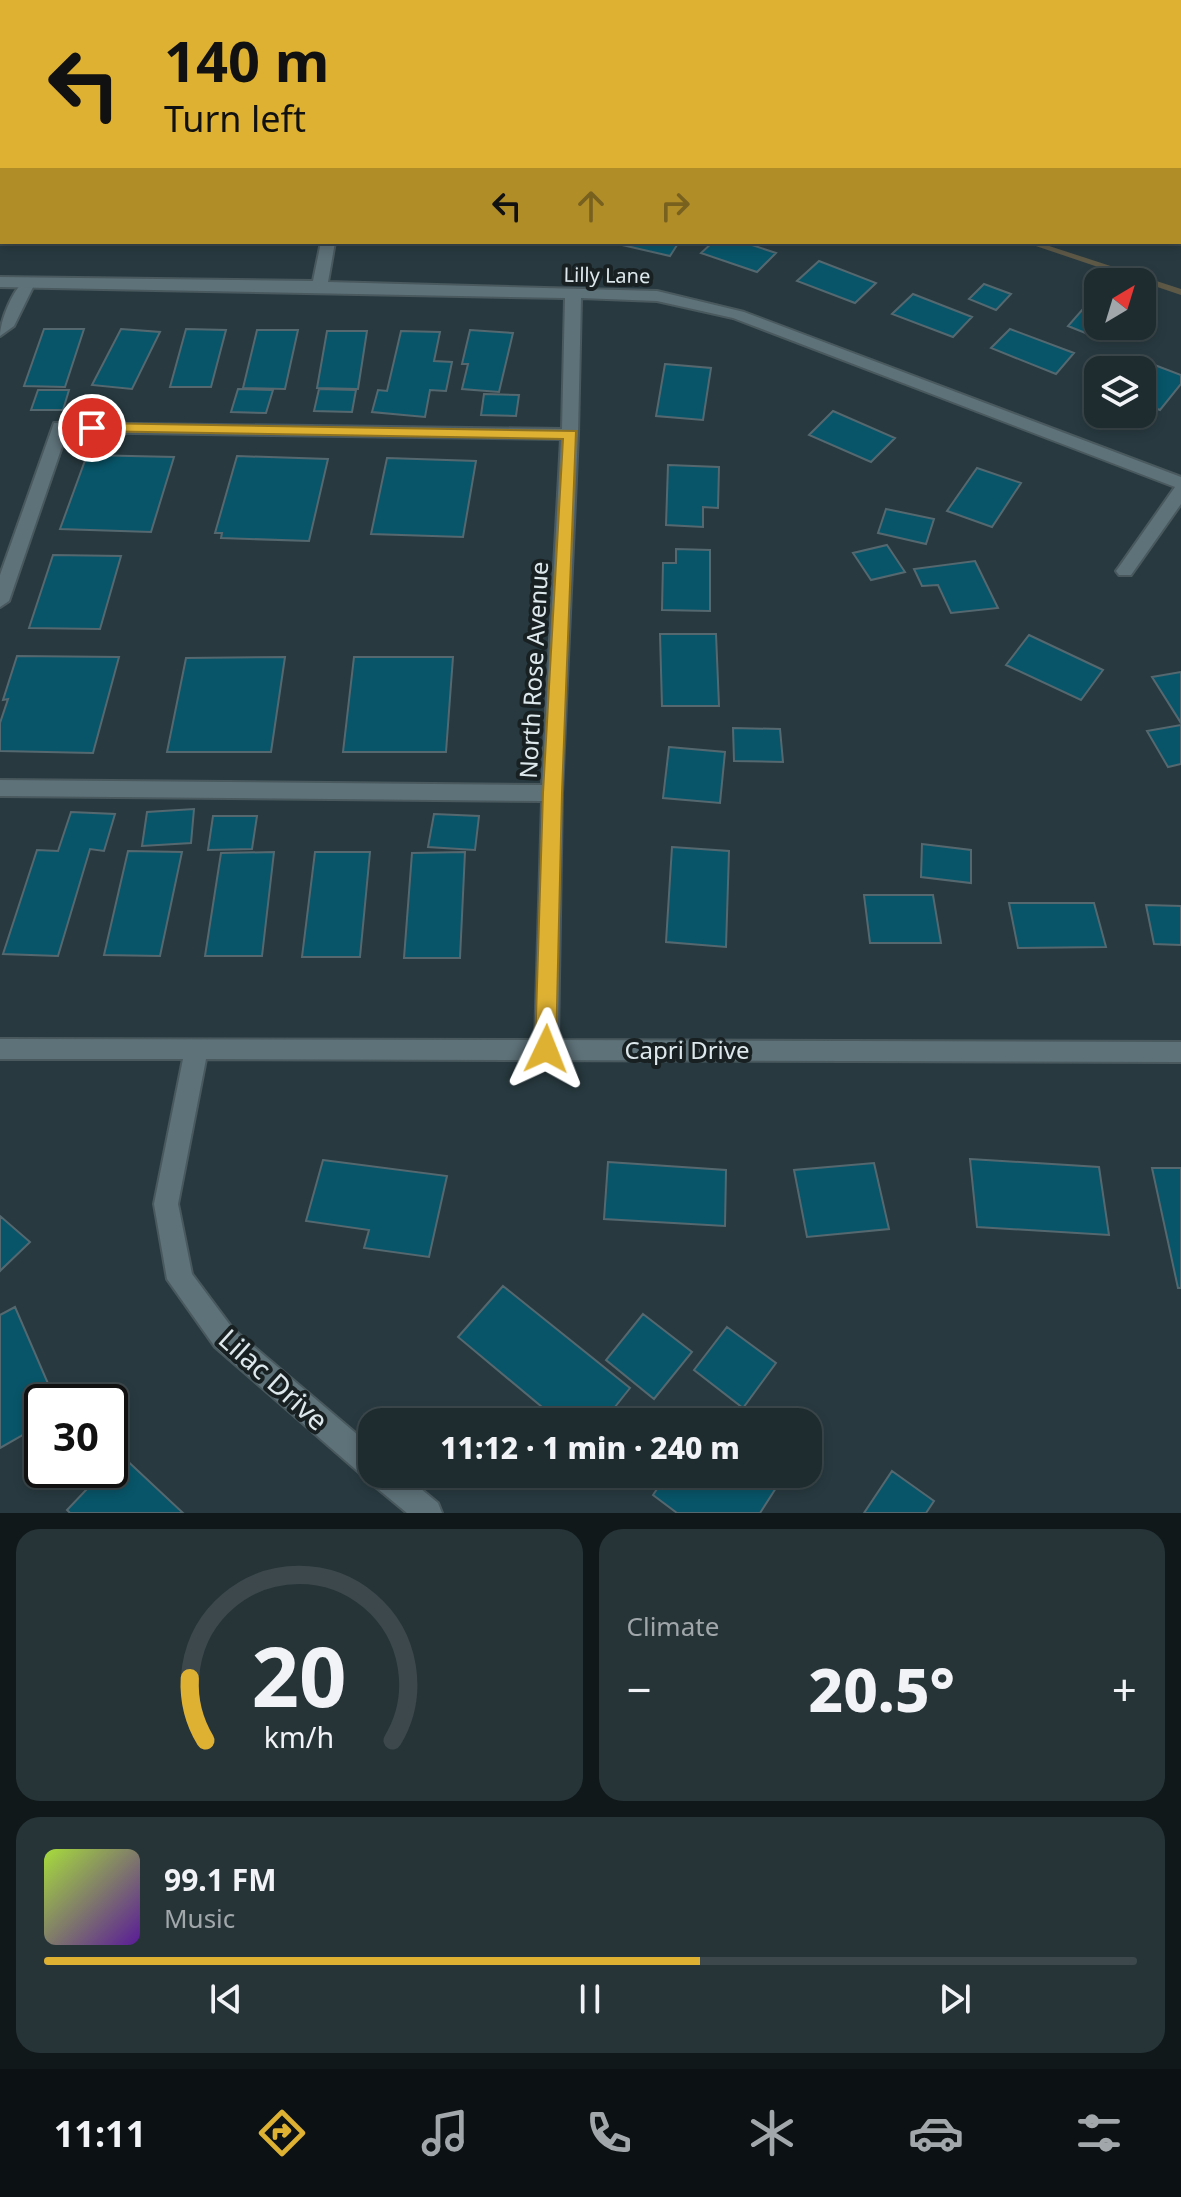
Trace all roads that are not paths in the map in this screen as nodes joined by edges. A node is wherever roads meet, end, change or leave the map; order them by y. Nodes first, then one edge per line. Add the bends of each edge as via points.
1 (328, 244) edge
2 (0, 282) edge
3 (28, 283) junction
4 (320, 286) junction
5 (573, 295) junction
6 (0, 332) edge
7 (570, 434) junction
8 (1181, 483) edge
9 (1181, 491) edge
10 (1125, 571) dead end
11 (0, 601) edge
12 (0, 788) edge
13 (552, 793) junction
14 (0, 1049) edge
15 (546, 1049) junction
16 (196, 1050) junction
17 (1181, 1052) edge
18 (358, 1453) edge
19 (399, 1488) edge
20 (428, 1513) edge

1 - 4 street
2 - 3 street, Lilly Lane
3 - 4 street, Lilly Lane
3 - 6 lane
4 - 5 street, Lilly Lane
5 - 7 street, North Rose Avenue
5 - 8 street, Lilly Lane via 657,296 738,315
7 - 11 street via 60,427
7 - 13 street, North Rose Avenue
9 - 10 street
12 - 13 street
13 - 15 street, North Rose Avenue
14 - 16 street, Capri Drive
15 - 16 street, Capri Drive
15 - 17 street, Capri Drive
16 - 18 street, Lilac Drive via 166,1204 180,1279 224,1338
19 - 20 street

